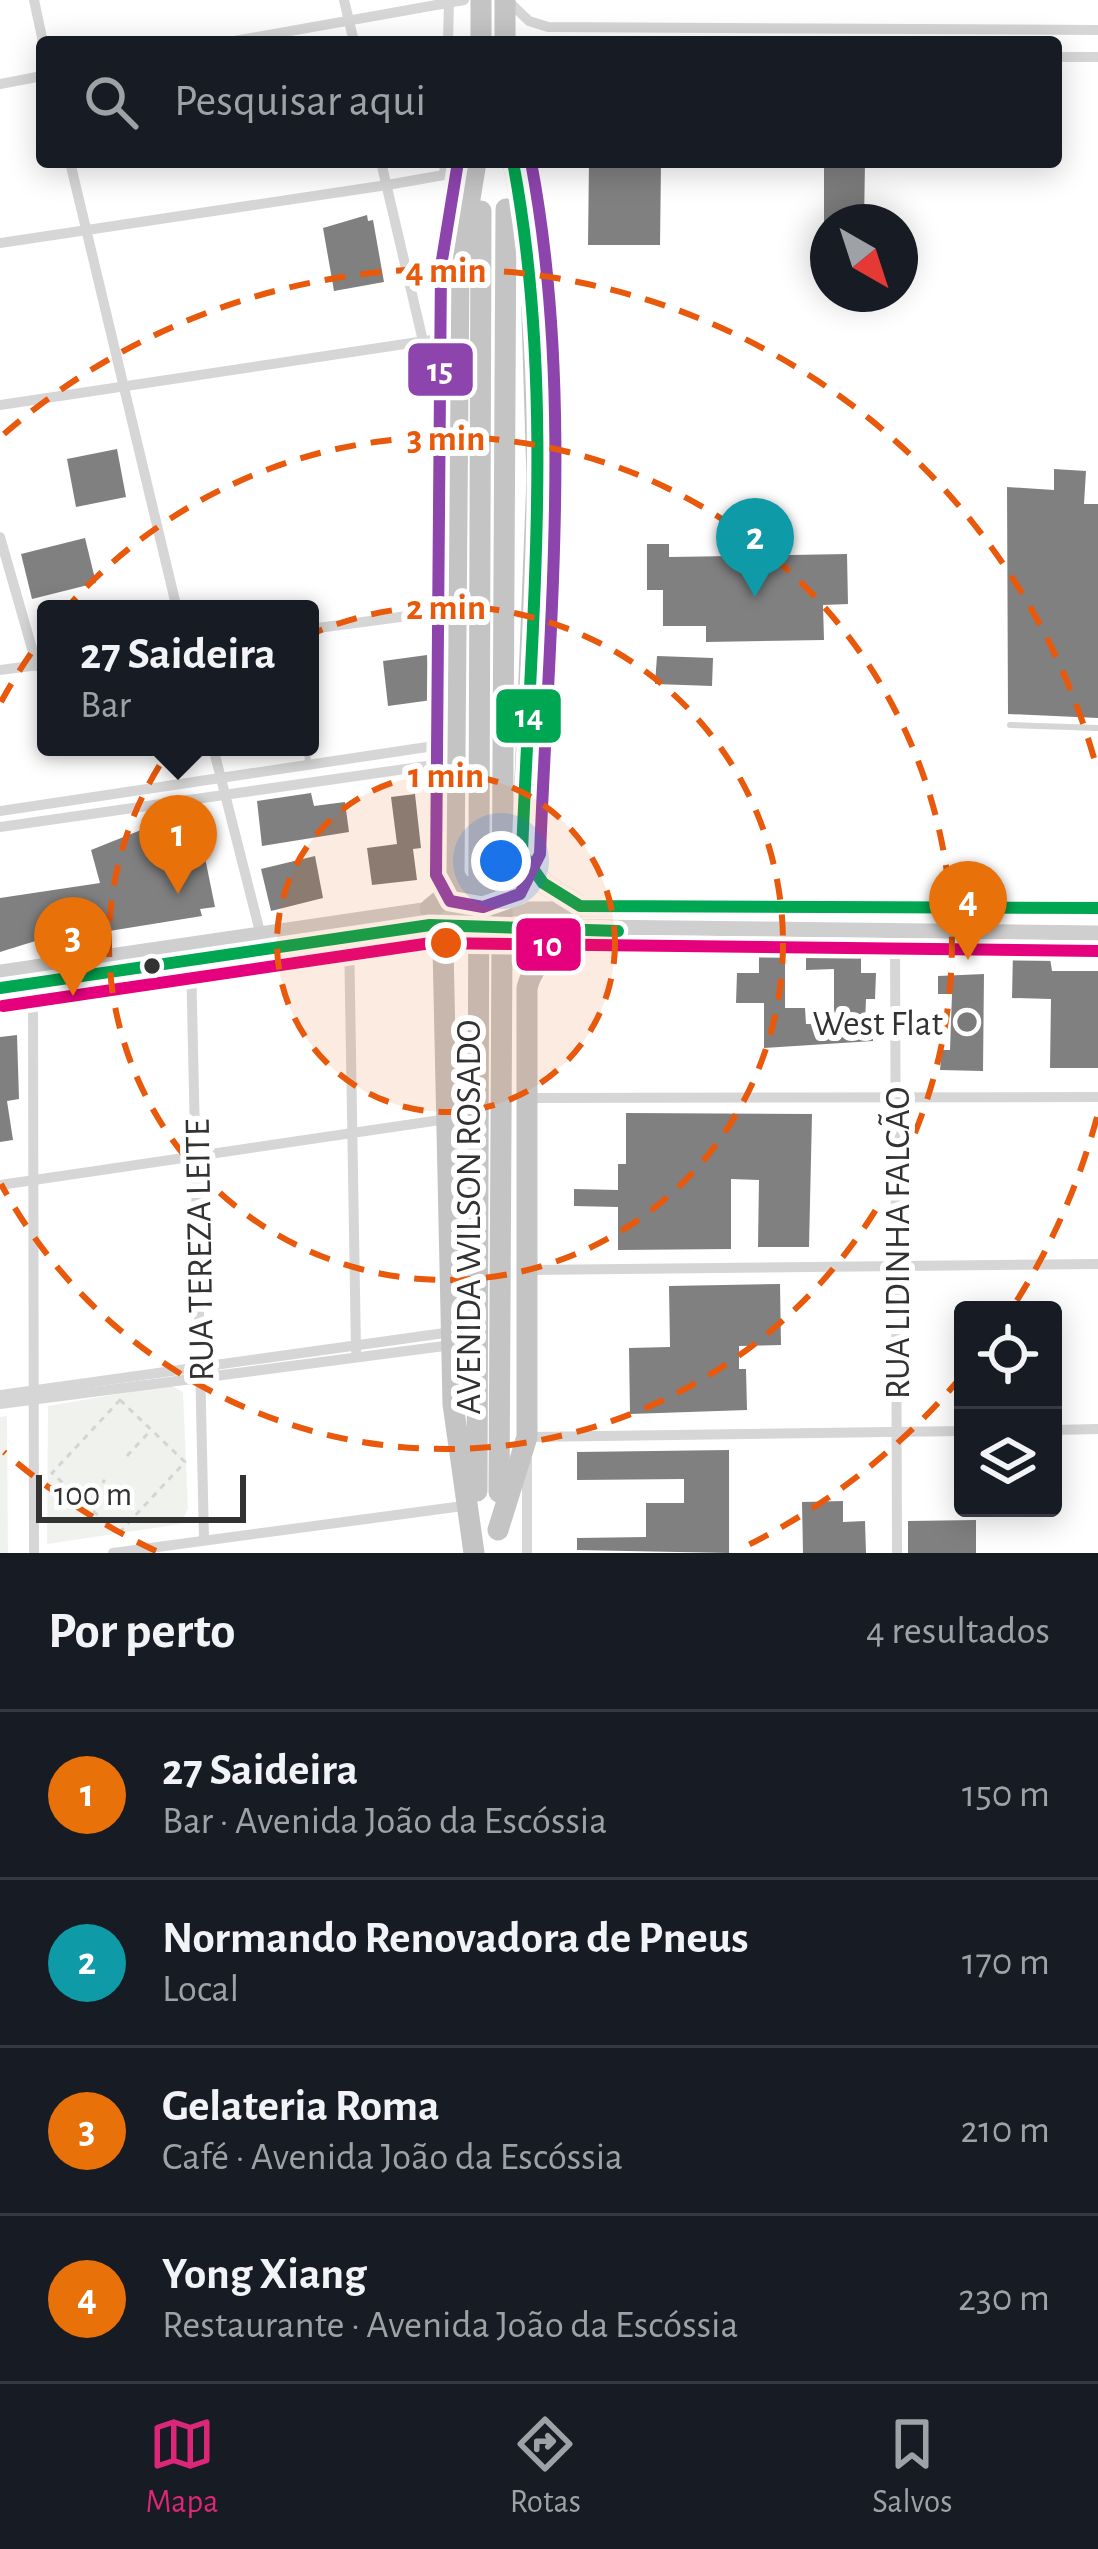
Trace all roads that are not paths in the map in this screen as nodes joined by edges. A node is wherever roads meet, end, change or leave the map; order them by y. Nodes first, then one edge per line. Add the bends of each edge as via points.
1 (34, 0) edge
2 (344, 0) edge
3 (464, 0) edge
4 (481, 0) edge
5 (506, 0) edge
6 (449, 2) edge
7 (349, 20) junction
8 (848, 29) junction
9 (1098, 30) edge
10 (973, 32) junction
11 (42, 36) edge
12 (262, 36) edge
13 (353, 36) edge
14 (448, 36) edge
15 (481, 36) edge
16 (505, 36) edge
17 (753, 36) edge
18 (986, 36) edge
19 (1062, 57) edge
20 (1098, 57) edge
21 (36, 77) edge
22 (0, 83) edge
23 (71, 168) edge
24 (383, 168) edge
25 (444, 168) edge
26 (477, 168) edge
27 (478, 168) edge
28 (509, 168) edge
29 (510, 168) edge
30 (387, 185) junction
31 (85, 228) junction
32 (0, 243) edge
33 (458, 336) junction
34 (423, 341) junction
35 (121, 385) junction
36 (0, 406) edge
37 (0, 538) edge
38 (176, 600) edge
39 (453, 610) junction
40 (319, 628) edge
41 (37, 653) edge
42 (37, 665) edge
43 (0, 670) edge
44 (1010, 724) dead end
45 (1098, 728) edge
46 (454, 752) junction
47 (215, 756) edge
48 (308, 756) edge
49 (308, 765) junction
50 (221, 779) junction
51 (225, 794) junction
52 (0, 811) edge
53 (0, 827) edge
54 (522, 853) junction
55 (454, 875) junction
56 (580, 906) junction
57 (862, 908) junction
58 (1016, 908) junction
59 (1098, 908) edge
60 (430, 917) junction
61 (602, 931) junction
62 (260, 932) junction
63 (771, 933) junction
64 (1098, 933) edge
65 (350, 934) junction
66 (895, 934) junction
67 (939, 934) junction
68 (191, 959) junction
69 (0, 972) edge
70 (33, 984) junction
71 (0, 988) edge
72 (444, 1011) junction
73 (527, 1016) junction
74 (895, 1095) junction
75 (1098, 1096) edge
76 (527, 1098) junction
77 (447, 1119) junction
78 (352, 1134) junction
79 (196, 1158) junction
80 (34, 1180) junction
81 (0, 1184) edge
82 (1098, 1264) edge
83 (896, 1266) junction
84 (528, 1270) junction
85 (452, 1338) junction
86 (357, 1352) junction
87 (200, 1372) junction
88 (35, 1395) junction
89 (0, 1399) edge
90 (1098, 1429) edge
91 (1062, 1430) edge
92 (954, 1431) edge
93 (896, 1432) junction
94 (527, 1437) junction
95 (480, 1496) junction
96 (204, 1540) junction
97 (498, 1542) edge
98 (34, 1553) edge
99 (113, 1553) edge
100 (475, 1553) edge
101 (527, 1553) edge
102 (897, 1553) edge

1 - 11 street
2 - 7 street
3 - 6 street
4 - 15 highway
5 - 8 street via 548,27
5 - 16 highway
6 - 7 street
6 - 14 street
7 - 12 street
7 - 13 street
8 - 10 street
8 - 17 street
9 - 10 street
10 - 18 street
19 - 20 street
21 - 22 street
23 - 31 street
24 - 30 street
25 - 30 street
26 - 33 highway via 459,266
27 - 95 highway, AVENIDA WILSON ROSADO, bridge
28 - 95 highway, AVENIDA WILSON ROSADO, bridge
29 - 54 highway via 530,252 537,478
30 - 31 street
30 - 34 street
31 - 32 street
31 - 35 street
33 - 34 street
33 - 39 highway
34 - 35 street
35 - 36 street
35 - 38 street
37 - 41 street
39 - 40 street
39 - 46 highway
42 - 43 street
44 - 45 lane
46 - 49 street
46 - 51 street
46 - 55 highway
47 - 50 street
48 - 49 lane
49 - 50 street
50 - 51 street
50 - 52 street
51 - 53 street
51 - 62 street
54 - 55 highway via 499,885 461,886
54 - 56 highway via 543,884
55 - 60 highway
56 - 57 main road
56 - 60 main road
57 - 58 main road
57 - 63 main road via 773,916
58 - 59 main road
58 - 67 main road via 1010,925
60 - 61 main road
60 - 62 main road
60 - 65 main road
60 - 72 highway via 443,947
61 - 63 main road
61 - 73 highway via 569,939 544,957 530,976
62 - 69 main road
63 - 66 main road
64 - 67 main road
65 - 68 main road
65 - 78 street
66 - 67 main road
66 - 74 street, RUA LIDINHA FALCÃO
68 - 70 main road
68 - 79 street, RUA TEREZA LEITE
70 - 71 main road
70 - 80 street
72 - 73 highway via 455,972 496,966 519,980
72 - 77 highway
73 - 76 highway
74 - 75 street
74 - 76 street
74 - 83 street, RUA LIDINHA FALCÃO
76 - 84 highway
77 - 78 street
77 - 85 highway
78 - 79 street
78 - 86 street
79 - 80 street
79 - 87 street, RUA TEREZA LEITE
80 - 81 street
80 - 88 street
82 - 83 street
83 - 84 street
83 - 93 street, RUA LIDINHA FALCÃO
84 - 94 highway
85 - 86 street
85 - 95 highway
86 - 87 street
87 - 88 street
87 - 96 street, RUA TEREZA LEITE
88 - 89 street
88 - 98 street
90 - 91 street
92 - 93 street
93 - 94 street
93 - 102 street, RUA LIDINHA FALCÃO
94 - 97 highway
94 - 101 street
95 - 96 street
95 - 97 highway, AVENIDA WILSON ROSADO
95 - 100 highway, AVENIDA WILSON ROSADO
96 - 99 street

